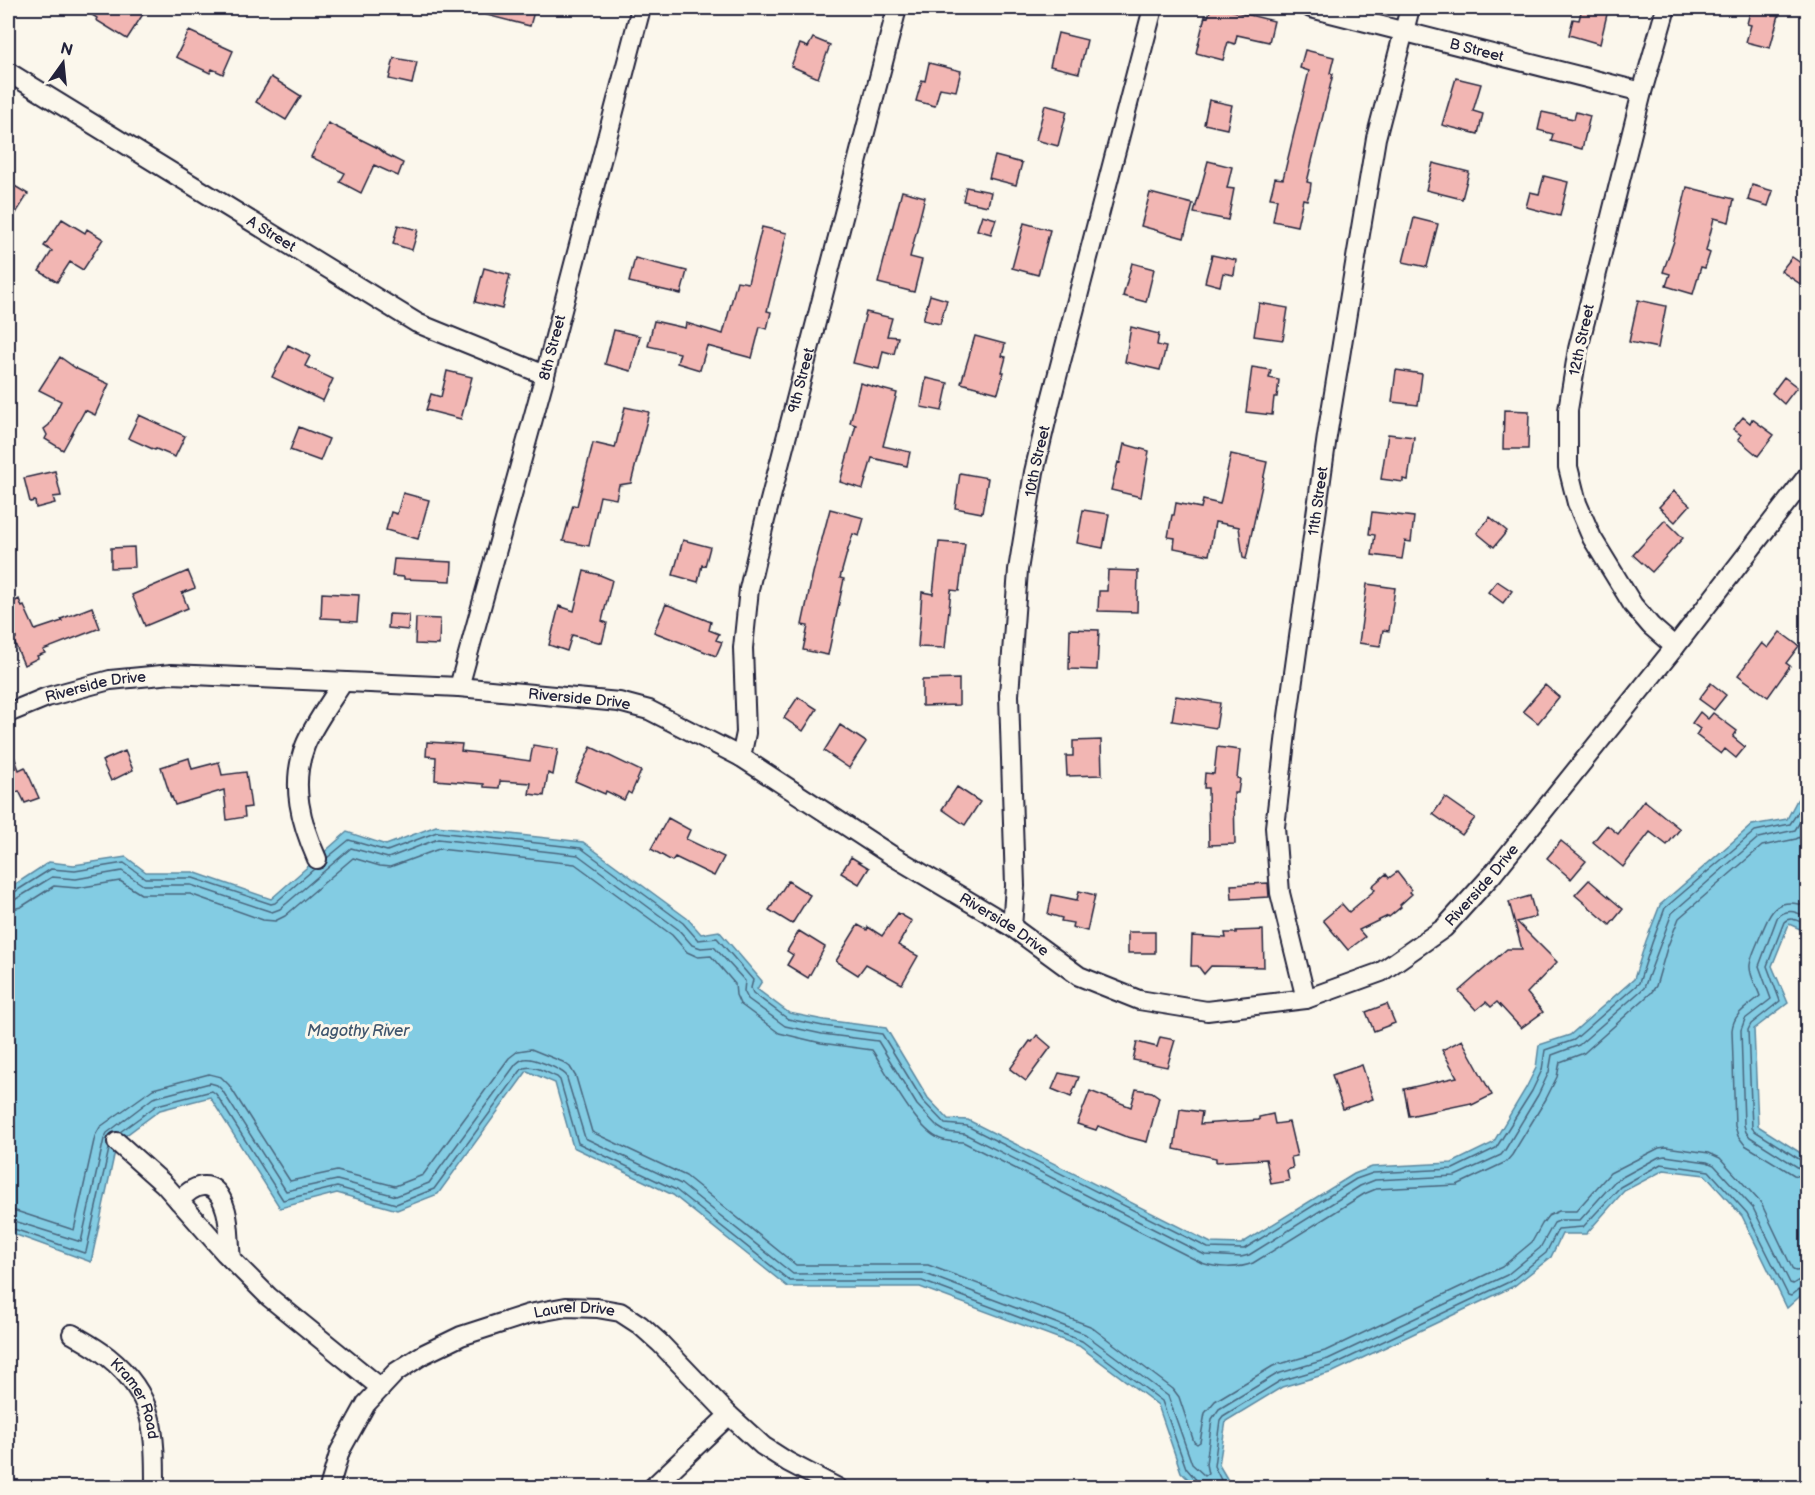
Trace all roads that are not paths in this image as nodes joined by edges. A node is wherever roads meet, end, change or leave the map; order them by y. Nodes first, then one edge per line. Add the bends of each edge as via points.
1 (641, 8) edge
2 (897, 8) edge
3 (1153, 8) edge
4 (1311, 8) edge
5 (1410, 8) edge
6 (1666, 8) edge
7 (1404, 32) junction
8 (8, 72) edge
9 (1642, 92) junction
10 (545, 375) junction
11 (1808, 475) edge
12 (1675, 647) junction
13 (343, 682) junction
14 (459, 687) junction
15 (8, 713) edge
16 (741, 757) junction
17 (316, 859) dead end
18 (1012, 927) junction
19 (1306, 999) junction
20 (117, 1142) dead end
21 (179, 1201) junction
22 (231, 1259) junction
23 (72, 1334) dead end
24 (381, 1388) junction
25 (729, 1415) junction
26 (155, 1488) edge
27 (329, 1488) edge
28 (652, 1488) edge
29 (838, 1488) edge

1 - 10 street, 8th Street
2 - 16 street, 9th Street via 749,588 743,648 746,733
3 - 18 street, 10th Street via 1048,410 1018,570 1009,694 1016,886
4 - 7 street, B Street
5 - 7 street, 11th Street
6 - 9 street, 12th Street
7 - 9 street, B Street
7 - 19 street, 11th Street via 1376,138 1336,381 1275,827 1280,893
8 - 10 street, A Street via 417,323
9 - 12 street, 12th Street via 1578,349 1568,410 1568,467 1577,503 1592,538 1633,605
10 - 14 street, 8th Street
11 - 12 street, Riverside Drive
12 - 19 street, Riverside Drive via 1492,875 1444,928 1381,972
13 - 14 street, Riverside Drive
13 - 15 street, Riverside Drive via 172,674 110,680 47,697
13 - 17 street via 305,744 298,770 299,806
14 - 16 street, Riverside Drive via 619,702 649,710
16 - 18 street, Riverside Drive via 891,855
18 - 19 street, Riverside Drive via 1079,976 1138,1000 1207,1011
20 - 21 street
21 - 22 street
21 - 22 street via 200,1185 210,1186 218,1193 226,1211
22 - 24 street via 269,1297
23 - 26 street, Kramer Road via 107,1356 142,1394 154,1435
24 - 25 street, Laurel Drive via 396,1372 461,1336 529,1314 566,1307 597,1308 620,1312 639,1325
24 - 27 street, Laurel Drive via 366,1404 340,1451
25 - 28 street
25 - 29 street, Laurel Drive via 763,1446

